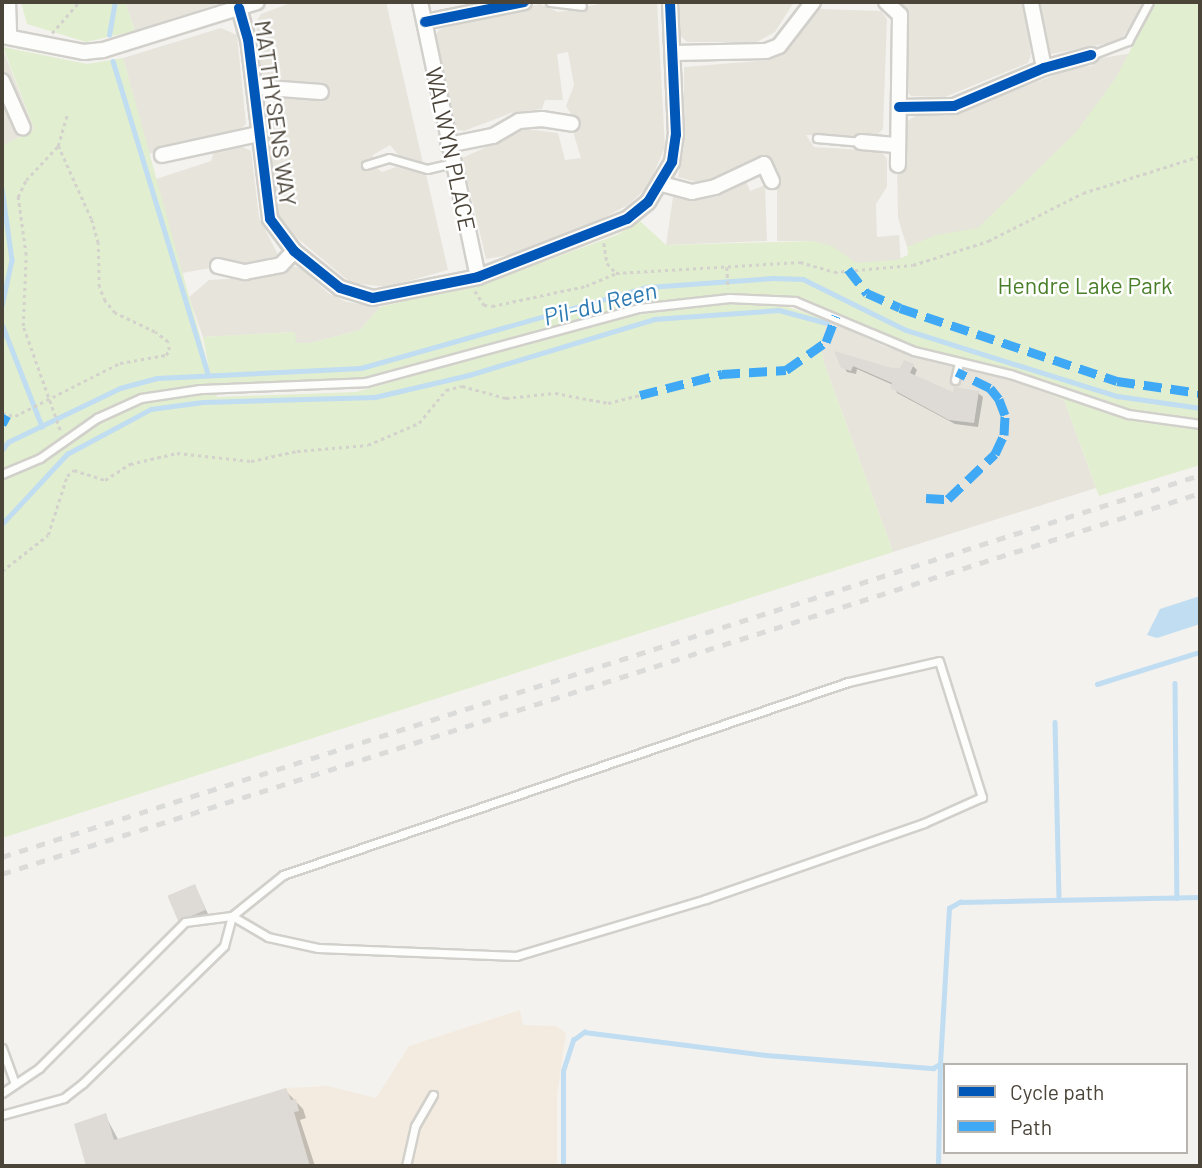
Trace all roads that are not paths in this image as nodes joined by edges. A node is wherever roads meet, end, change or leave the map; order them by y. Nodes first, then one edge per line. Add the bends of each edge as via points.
1 (8, 2) edge
2 (257, 2) edge
3 (420, 2) edge
4 (520, 2) edge
5 (550, 2) edge
6 (670, 2) edge
7 (813, 2) edge
8 (886, 2) edge
9 (1149, 2) edge
10 (1031, 3) edge
11 (582, 6) dead end
12 (239, 8) junction
13 (425, 22) junction
14 (6, 36) edge
15 (674, 53) junction
16 (1090, 55) joint
17 (1044, 68) junction
18 (2, 81) edge
19 (254, 87) junction
20 (321, 92) dead end
21 (899, 107) junction
22 (572, 124) dead end
23 (23, 128) dead end
24 (258, 134) junction
25 (817, 138) dead end
26 (861, 142) joint
27 (448, 145) junction
28 (898, 145) junction
29 (162, 155) dead end
30 (453, 163) junction
31 (898, 164) dead end
32 (366, 165) dead end
33 (772, 181) dead end
34 (662, 184) junction
35 (294, 251) junction
36 (218, 267) dead end
37 (474, 278) junction
38 (959, 362) junction
39 (955, 380) dead end
40 (1200, 424) edge
41 (3, 474) edge
42 (232, 916) junction
43 (2, 1048) edge
44 (15, 1084) junction
45 (2, 1093) edge
46 (433, 1095) dead end
47 (2, 1115) edge
48 (406, 1166) edge

1 - 14 street
2 - 12 street
3 - 13 street, WALWYN PLACE
4 - 13 street
5 - 11 lane
6 - 15 street, MATTHYSENS WAY
7 - 15 street via 779,46 766,51
8 - 21 street via 900,16
9 - 16 lane via 1129,41
10 - 17 street
12 - 14 street via 130,43 84,52
12 - 19 street, MATTHYSENS WAY
13 - 27 street, WALWYN PLACE
15 - 34 street, MATTHYSENS WAY via 676,135
16 - 17 street
17 - 21 street via 954,106
18 - 23 street
19 - 20 street
19 - 24 street, MATTHYSENS WAY
21 - 28 street
22 - 27 street via 556,113 520,121 494,136
24 - 29 street
24 - 35 street, MATTHYSENS WAY via 267,208 275,228
25 - 26 lane
26 - 28 street
27 - 30 street, WALWYN PLACE
28 - 31 street
30 - 32 lane via 427,169 389,158
30 - 37 street, WALWYN PLACE
33 - 34 street via 764,164 715,187 692,192
34 - 37 street, MATTHYSENS WAY via 627,219
35 - 36 street via 281,265 244,272
35 - 37 street, MATTHYSENS WAY via 340,288 364,297 393,296
38 - 39 lane
38 - 40 lane via 1010,374 1128,414
38 - 41 lane via 914,351 795,301 758,297 677,302 570,325 366,382 200,389 141,398 97,418 40,458
42 - 42 lane via 283,875 848,681 939,661 982,797 924,823 706,899 516,956 318,948 268,937
42 - 44 lane via 185,922 134,978 39,1068
42 - 47 lane via 224,946 83,1083 64,1098
43 - 44 lane
44 - 45 lane
46 - 48 lane via 415,1126

